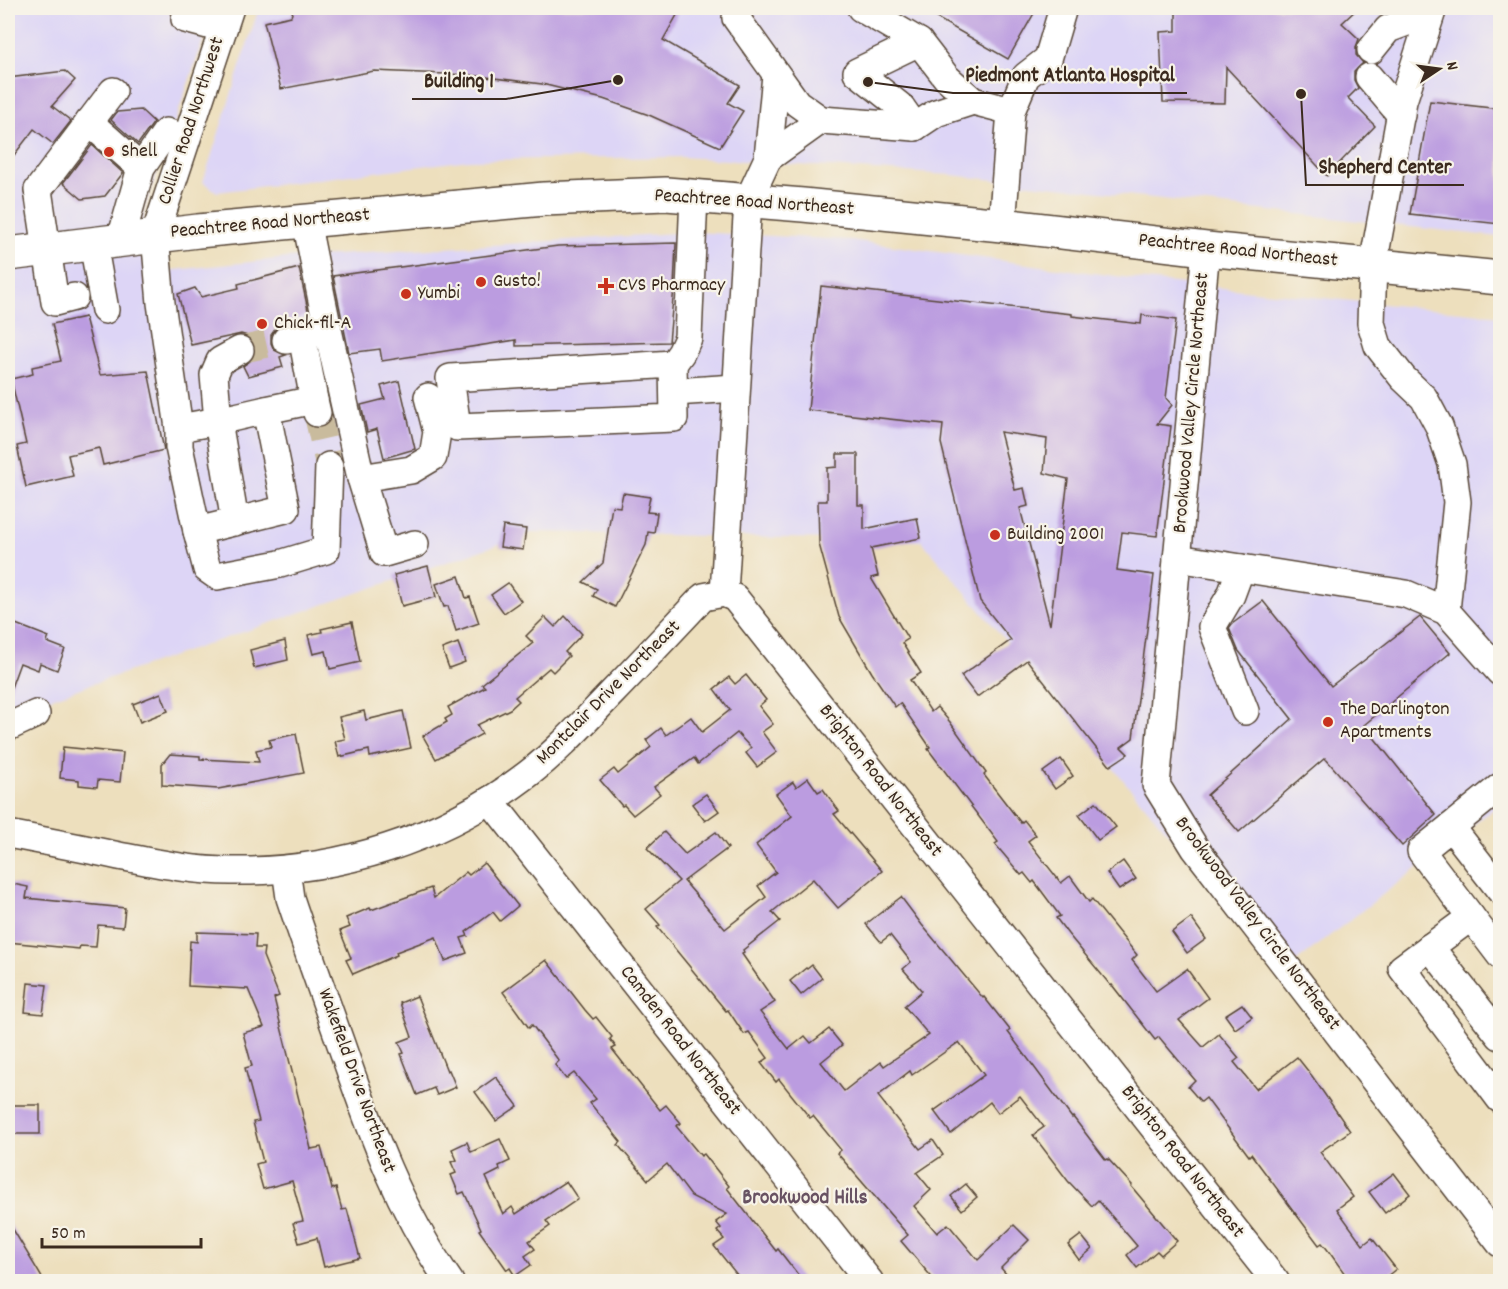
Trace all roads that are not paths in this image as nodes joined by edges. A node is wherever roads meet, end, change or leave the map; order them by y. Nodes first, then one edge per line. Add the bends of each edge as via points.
1 (740, 8) edge
2 (759, 8) edge
3 (861, 8) edge
4 (1063, 8) edge
5 (1432, 10) edge
6 (227, 18) edge
7 (185, 20) dead end
8 (751, 38) junction
9 (919, 42) junction
10 (776, 75) junction
11 (946, 77) junction
12 (113, 91) dead end
13 (973, 101) junction
14 (1011, 111) junction
15 (1401, 115) junction
16 (821, 120) junction
17 (926, 120) junction
18 (88, 122) junction
19 (186, 139) junction
20 (768, 158) junction
21 (141, 168) junction
22 (694, 196) junction
23 (748, 201) junction
24 (306, 221) junction
25 (1002, 225) junction
26 (154, 235) junction
27 (107, 241) junction
28 (45, 249) junction
29 (1206, 249) junction
30 (8, 254) edge
31 (1373, 265) junction
32 (1500, 278) edge
33 (74, 297) dead end
34 (105, 310) dead end
35 (328, 330) junction
36 (240, 350) tunnel mouth
37 (673, 364) junction
38 (736, 388) junction
39 (674, 392) junction
40 (428, 397) dead end
41 (266, 410) junction
42 (218, 421) junction
43 (179, 428) junction
44 (329, 466) tunnel mouth
45 (360, 478) junction
46 (235, 522) junction
47 (197, 531) junction
48 (415, 544) dead end
49 (1178, 558) junction
50 (1241, 568) junction
51 (724, 593) junction
52 (1446, 611) junction
53 (1500, 672) edge
54 (1245, 711) dead end
55 (36, 714) dead end
56 (8, 727) edge
57 (1497, 796) edge
58 (490, 800) junction
59 (1451, 827) junction
60 (8, 834) edge
61 (286, 869) junction
62 (1500, 890) edge
63 (1471, 917) junction
64 (1430, 947) junction
65 (1500, 955) edge
66 (1500, 1036) edge
67 (1500, 1099) edge
68 (1500, 1243) edge
69 (450, 1281) edge
70 (870, 1281) edge
71 (1276, 1281) edge

1 - 8 street via 736,18
2 - 8 street
3 - 9 street
4 - 14 street via 1048,59 1026,76
5 - 15 street
5 - 15 street via 1388,29 1370,64
6 - 7 street
6 - 19 street, Collier Road Northwest
8 - 10 street
9 - 11 street
9 - 17 street via 849,71
10 - 16 street via 797,103
10 - 20 street
11 - 13 street
11 - 17 street
12 - 18 street
13 - 14 street
13 - 17 street
14 - 25 street
15 - 31 street
16 - 17 street
16 - 20 street
18 - 21 street
18 - 28 street via 38,190
19 - 21 street via 166,132
19 - 26 street, Collier Road Northwest
20 - 23 street
21 - 27 street
22 - 23 highway, Peachtree Road Northeast
22 - 24 highway, Peachtree Road Northeast via 544,199
22 - 37 street via 688,338
23 - 25 highway, Peachtree Road Northeast
23 - 38 street
24 - 26 highway, Peachtree Road Northeast
24 - 35 street
25 - 29 highway, Peachtree Road Northeast
26 - 27 highway, Peachtree Road Northeast
26 - 43 street
27 - 28 highway, Peachtree Road Northeast
27 - 34 street
28 - 30 highway, Peachtree Road Northeast
28 - 33 street via 55,302
29 - 31 highway, Peachtree Road Northeast
29 - 49 street, Brookwood Valley Circle Northeast
31 - 32 highway, Peachtree Road Northeast
31 - 52 street via 1371,323 1378,346 1424,398 1452,464 1457,502
35 - 41 street via 294,338 315,406
35 - 45 street
36 - 42 street via 220,361 214,375
37 - 39 street
37 - 39 street via 450,378 457,427 674,418
38 - 39 street
38 - 51 street
40 - 45 street via 437,432 433,457 411,470
41 - 42 street
41 - 46 street via 286,509
42 - 43 street
42 - 46 street
43 - 47 street via 179,447
44 - 47 street via 326,550 217,576 207,569
45 - 48 street via 384,553
46 - 47 street
49 - 50 street, Brookwood Valley Circle Northeast
49 - 68 street, Brookwood Valley Circle Northeast via 1156,786 1195,848
50 - 52 street, Brookwood Valley Circle Northeast via 1406,594
50 - 54 street via 1212,627
51 - 58 street, Montclair Drive Northeast via 704,597 565,743
51 - 71 street, Brighton Road Northeast via 735,598
52 - 53 street, Brookwood Valley Circle Northeast
55 - 56 street
57 - 59 street
58 - 61 street, Montclair Drive Northeast via 439,828 390,848
58 - 70 street, Camden Road Northeast
59 - 62 street
59 - 63 street via 1421,851
60 - 61 street, Montclair Drive Northeast via 174,867
61 - 69 street, Wakefield Drive Northeast via 290,898 386,1168 409,1215
63 - 64 street
63 - 65 street
64 - 66 street
64 - 67 street via 1402,968

